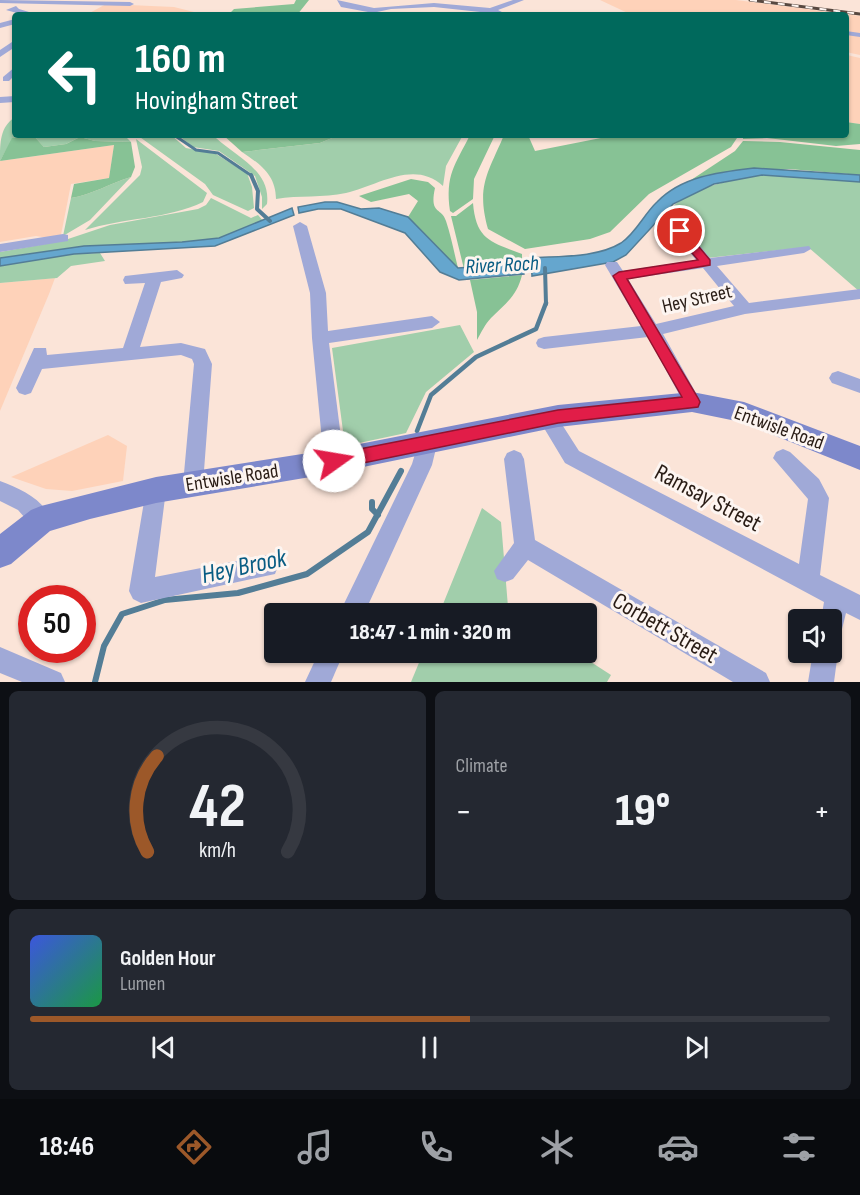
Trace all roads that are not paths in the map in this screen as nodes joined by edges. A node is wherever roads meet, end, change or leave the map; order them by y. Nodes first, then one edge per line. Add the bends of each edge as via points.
1 (340, 0) edge
2 (520, 0) edge
3 (0, 1) edge
4 (73, 1) edge
5 (29, 2) edge
6 (110, 2) edge
7 (406, 3) edge
8 (456, 3) edge
9 (130, 4) dead end
10 (494, 9) junction
11 (19, 12) edge
12 (58, 12) edge
13 (87, 12) edge
14 (369, 12) edge
15 (499, 12) edge
16 (12, 73) edge
17 (6, 79) dead end
18 (300, 226) dead end
19 (680, 231) dead end
20 (63, 238) dead end
21 (0, 248) edge
22 (804, 249) dead end
23 (706, 262) junction
24 (177, 275) dead end
25 (155, 277) junction
26 (130, 280) dead end
27 (860, 294) edge
28 (745, 309) junction
29 (432, 322) dead end
30 (651, 331) junction
31 (320, 338) junction
32 (544, 343) dead end
33 (130, 352) junction
34 (838, 378) dead end
35 (860, 386) edge
36 (25, 388) dead end
37 (693, 402) junction
38 (547, 418) junction
39 (428, 440) junction
40 (783, 458) dead end
41 (860, 458) edge
42 (514, 459) dead end
43 (334, 461) junction
44 (193, 484) junction
45 (156, 490) junction
46 (0, 491) edge
47 (41, 520) junction
48 (525, 546) junction
49 (0, 553) edge
50 (267, 566) dead end
51 (505, 571) dead end
52 (808, 581) junction
53 (837, 596) junction
54 (356, 603) edge
55 (860, 608) edge
56 (834, 609) edge
57 (0, 660) edge
58 (327, 663) edge
59 (824, 663) edge
60 (24, 677) edge
61 (52, 682) edge
62 (318, 682) edge
63 (757, 682) edge
64 (821, 682) edge

1 - 14 street via 344,5
2 - 10 street
3 - 5 street
4 - 5 street
4 - 6 street
4 - 12 street
5 - 11 street via 10,10
6 - 9 street
6 - 13 street
7 - 8 street
7 - 14 street
8 - 10 street
10 - 15 street
16 - 17 street
18 - 31 street via 318,292
19 - 23 street
20 - 21 street
22 - 23 street
23 - 28 street
23 - 30 street via 616,270
24 - 25 street
25 - 26 street
25 - 33 street
27 - 28 street, Hey Street
28 - 30 street, Hey Street
29 - 31 street
30 - 32 street, Hey Street
30 - 37 street
31 - 43 street
33 - 36 street via 38,357
33 - 44 street via 181,349 199,354 203,364
34 - 35 street
37 - 38 main road, Entwisle Road
37 - 41 main road, Entwisle Road via 744,412
38 - 39 main road, Entwisle Road
38 - 52 street, Ramsay Street via 572,458
39 - 43 main road, Entwisle Road
39 - 54 street via 422,465
40 - 52 street via 819,498
42 - 48 street
43 - 44 main road, Entwisle Road
44 - 45 main road, Entwisle Road
45 - 47 main road, Entwisle Road
45 - 50 street via 141,591
46 - 47 street via 25,503
47 - 49 main road, Entwisle Road
48 - 51 street
48 - 63 street, Corbett Street
52 - 53 street, Ramsay Street
53 - 55 street, Ramsay Street
53 - 56 street
57 - 60 street
58 - 62 street
59 - 64 street
60 - 61 street

